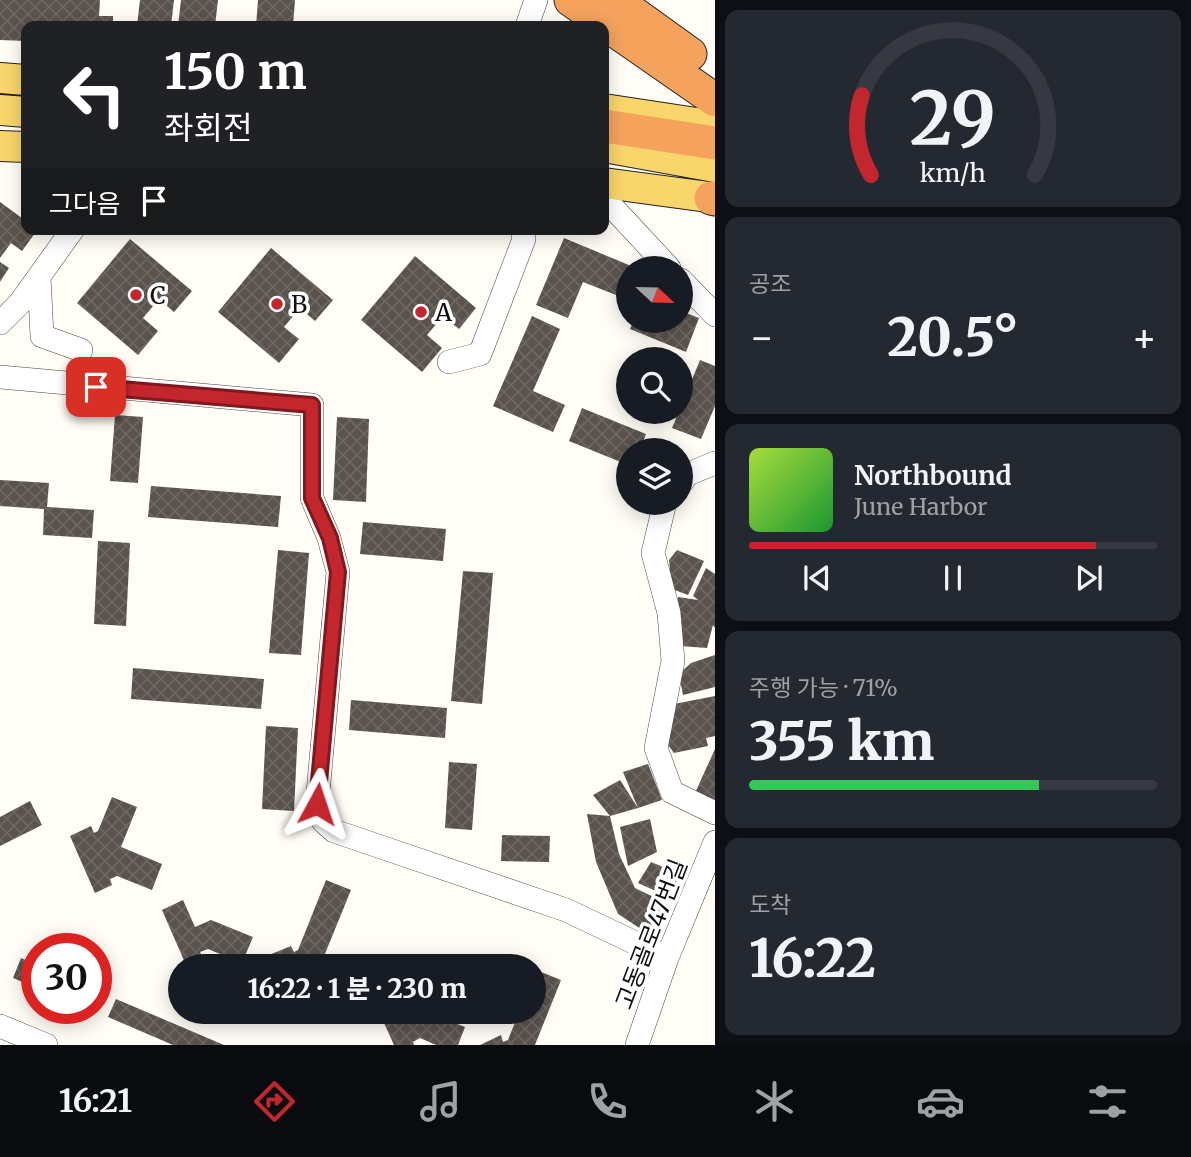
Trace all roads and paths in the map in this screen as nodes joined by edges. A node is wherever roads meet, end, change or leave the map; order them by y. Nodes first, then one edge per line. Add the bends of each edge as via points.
1 (536, 0) edge
2 (571, 0) edge
3 (615, 0) edge
4 (529, 21) edge
5 (601, 21) edge
6 (609, 26) edge
7 (715, 72) edge
8 (0, 78) edge
9 (21, 80) edge
10 (715, 100) edge
11 (0, 110) edge
12 (609, 110) edge
13 (21, 112) edge
14 (715, 126) edge
15 (609, 127) edge
16 (715, 143) edge
17 (0, 146) edge
18 (21, 147) edge
19 (609, 149) edge
20 (609, 183) edge
21 (714, 192) edge
22 (609, 203) edge
23 (69, 235) edge
24 (523, 235) edge
25 (659, 256) edge
26 (39, 276) junction
27 (693, 292) edge
28 (715, 315) edge
29 (0, 323) edge
30 (81, 350) dead end
31 (449, 362) dead end
32 (0, 377) edge
33 (715, 463) edge
34 (693, 472) edge
35 (662, 515) edge
36 (715, 813) edge
37 (715, 842) edge
38 (667, 958) junction
39 (0, 1026) edge
40 (46, 1045) edge
41 (637, 1045) edge

1 - 4 street
2 - 5 highway
3 - 7 highway
6 - 10 highway
8 - 9 main road
11 - 13 main road
12 - 14 main road
15 - 16 highway
17 - 18 main road
19 - 21 main road
20 - 21 main road
22 - 25 street
23 - 26 street
24 - 31 street via 480,354
26 - 29 street
26 - 30 street via 42,336
27 - 28 street
32 - 38 street via 312,405 312,498 330,538 338,572 317,804 323,821 334,831 566,910
33 - 34 street
35 - 36 street via 653,553 669,612 673,661 656,748 672,792
37 - 38 street, 고동골로47번길
38 - 41 street, 고동골로47번길
39 - 40 street

